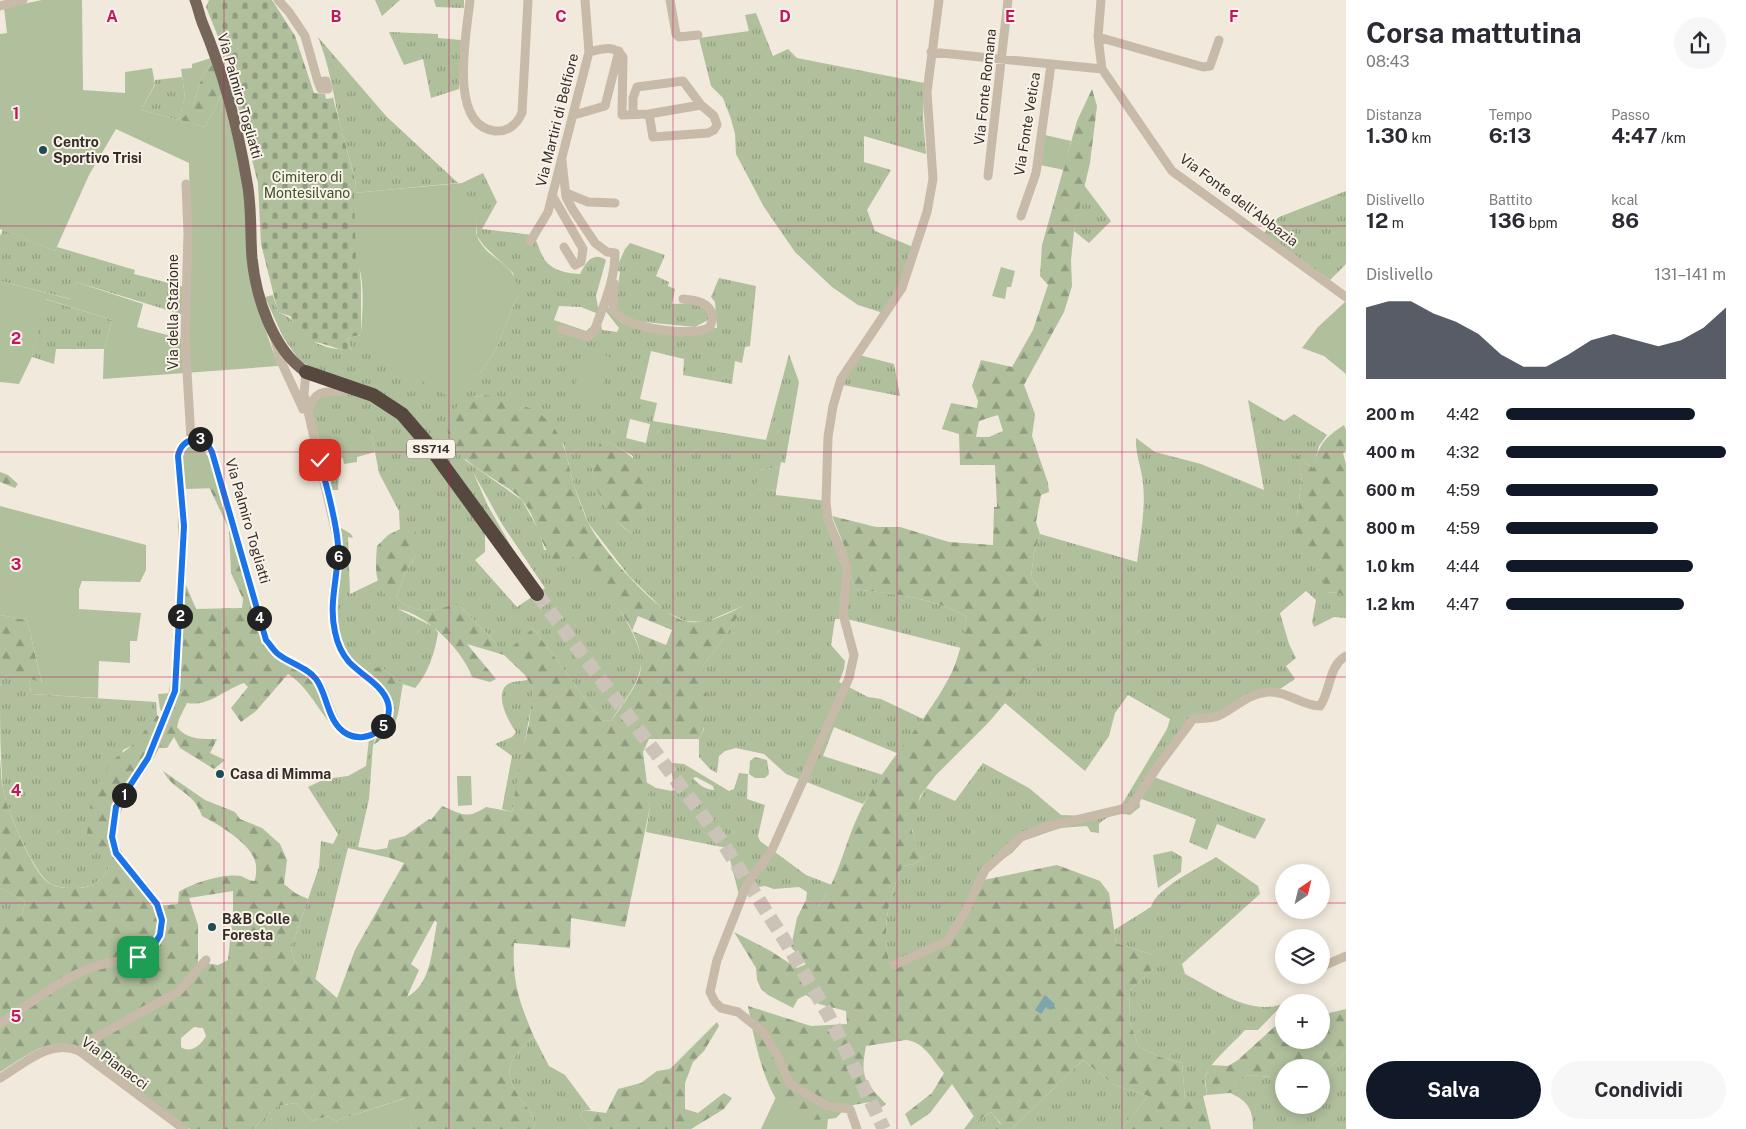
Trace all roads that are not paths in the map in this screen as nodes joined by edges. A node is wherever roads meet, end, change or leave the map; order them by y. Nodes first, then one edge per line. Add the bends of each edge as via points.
1 (23, 0) edge
2 (189, 0) edge
3 (194, 0) edge
4 (200, 0) edge
5 (278, 0) edge
6 (286, 0) edge
7 (470, 0) edge
8 (528, 0) edge
9 (585, 0) edge
10 (670, 0) edge
11 (939, 0) edge
12 (1008, 0) edge
13 (1101, 0) edge
14 (0, 6) edge
15 (289, 12) junction
16 (200, 17) junction
17 (698, 34) dead end
18 (1098, 37) junction
19 (1219, 40) dead end
20 (619, 51) junction
21 (588, 52) junction
22 (931, 52) junction
23 (1001, 59) junction
24 (1051, 65) junction
25 (1102, 69) junction
26 (318, 82) dead end
27 (701, 105) junction
28 (633, 114) junction
29 (649, 114) junction
30 (574, 115) junction
31 (562, 158) junction
32 (988, 176) dead end
33 (186, 184) dead end
34 (566, 194) junction
35 (552, 195) junction
36 (615, 203) dead end
37 (1021, 216) dead end
38 (530, 242) dead end
39 (564, 247) dead end
40 (614, 275) junction
41 (1346, 297) edge
42 (683, 299) dead end
43 (562, 329) dead end
44 (273, 331) junction
45 (306, 372) junction
46 (353, 388) junction
47 (305, 408) junction
48 (191, 440) junction
49 (537, 594) tunnel mouth
50 (1346, 656) edge
51 (1346, 956) edge
52 (206, 960) dead end
53 (1330, 963) edge
54 (894, 965) dead end
55 (0, 1024) edge
56 (78, 1051) junction
57 (0, 1078) edge
58 (184, 1129) edge
59 (856, 1129) edge

1 - 14 street
2 - 16 main road, Via Palmiro Togliatti
3 - 16 main road, Via Palmiro Togliatti
4 - 16 main road
5 - 15 street
6 - 15 street
7 - 8 street via 464,88 474,119 493,131 511,127 522,113
9 - 21 street, Via Martiri di Belfiore
10 - 17 street via 676,34 679,37
11 - 22 street
12 - 23 street, Via Fonte Romana
13 - 18 street, Via Fonte dell'Abbazia
15 - 26 street via 305,36
16 - 44 main road, Via Palmiro Togliatti via 219,68 237,136 249,190 256,277
18 - 19 street via 1203,67 1210,66
18 - 25 street, Via Fonte dell'Abbazia
20 - 21 street via 610,48
20 - 28 street via 624,64 622,115
20 - 30 street via 605,106
21 - 30 street, Via Martiri di Belfiore
22 - 23 street
22 - 59 street via 927,92 933,179 927,212 902,288 842,379 828,437 826,502 828,520 847,568 843,614 854,655 849,678 771,852 747,884 717,960 710,992 722,1008 738,1012 763,1032 790,1084 827,1106 850,1109
23 - 24 street
23 - 32 street, Via Fonte Romana
24 - 25 street
24 - 37 street, Via Fonte Vetica via 1036,172
25 - 41 street, Via Fonte dell'Abbazia via 1172,171
27 - 28 street via 683,81 637,88
27 - 29 street
27 - 29 street via 714,116 717,125 714,130 653,137
28 - 29 street
30 - 31 street, Via Martiri di Belfiore
31 - 34 street
31 - 35 street, Via Martiri di Belfiore
33 - 48 street, Via della Stazione via 185,337
34 - 36 street via 588,202
34 - 40 street via 595,243 607,252 615,253
35 - 38 street, Via Martiri di Belfiore via 548,212
35 - 39 street via 583,249 581,262 575,265
40 - 42 street via 613,310 627,321 692,332 710,327 713,317 706,305
40 - 43 street via 594,332 588,337
44 - 45 main road, Via Palmiro Togliatti via 288,356
44 - 47 street, Via Palmiro Togliatti via 280,359
45 - 46 highway, SS714
45 - 47 street, Via Palmiro Togliatti via 297,383
46 - 47 street via 321,393
46 - 49 highway, SS714 via 386,402 408,419
47 - 48 street, Via Palmiro Togliatti via 338,542 331,606 335,632 349,662 380,689 389,707 382,728 371,736 353,736 342,730 330,712 316,679 278,654 266,640 210,446 202,440
48 - 55 street via 182,445 178,456 184,526 175,691 148,758 116,807 112,837 116,853 157,904 162,920 160,935 151,950 138,957 93,967 38,997
50 - 54 street via 1336,666 1320,706 1310,706 1288,694 1270,692 1251,695 1219,716 1193,719 1131,807 1042,828 1021,838 985,870 947,941
51 - 53 street
52 - 56 street via 178,992
56 - 57 street, Via Pianacci via 54,1047
56 - 58 street, Via Pianacci

